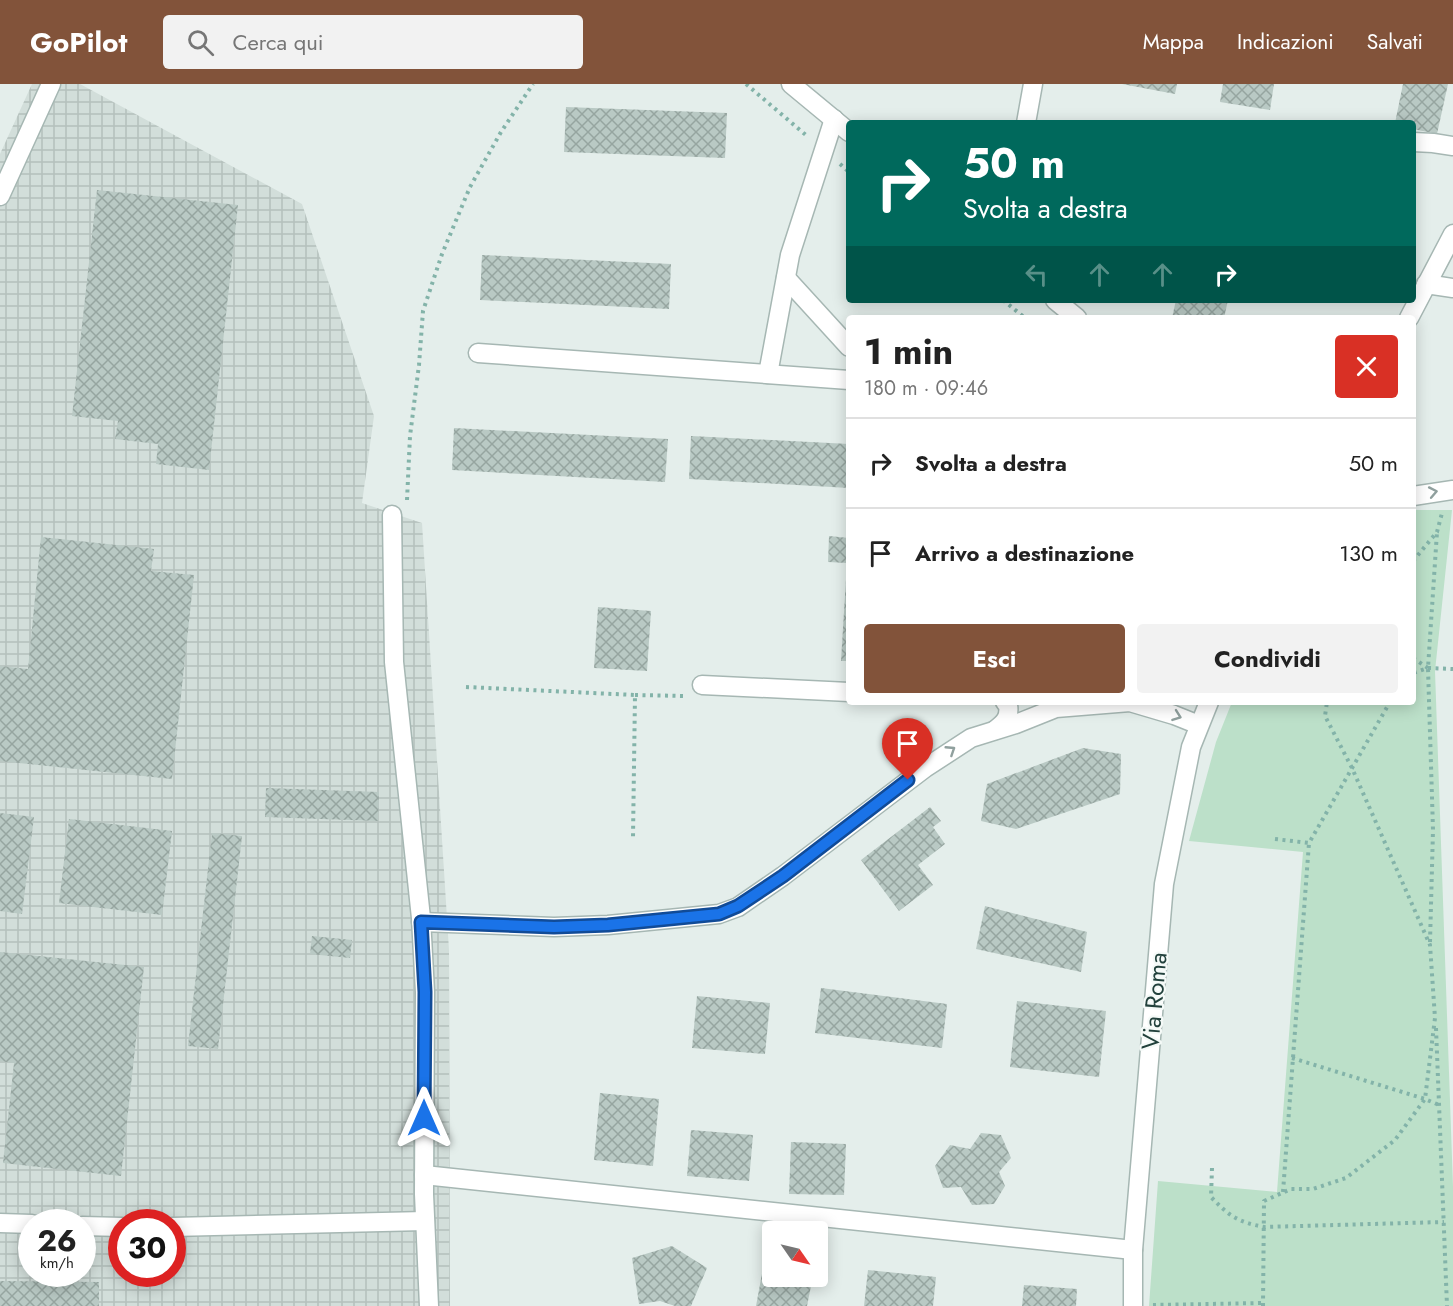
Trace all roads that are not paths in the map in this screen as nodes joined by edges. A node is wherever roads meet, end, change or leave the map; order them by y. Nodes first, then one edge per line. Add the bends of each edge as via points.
1 (51, 84) edge
2 (791, 84) edge
3 (1033, 84) edge
4 (834, 119) junction
5 (1027, 120) edge
6 (846, 129) edge
7 (1416, 142) edge
8 (1453, 146) edge
9 (0, 196) edge
10 (1453, 234) edge
11 (786, 278) junction
12 (1426, 284) junction
13 (1453, 288) edge
14 (1059, 303) edge
15 (1073, 315) edge
16 (1410, 315) edge
17 (846, 344) edge
18 (478, 353) dead end
19 (768, 374) junction
20 (846, 380) edge
21 (1450, 489) edge
22 (1416, 495) edge
23 (399, 511) road end
24 (702, 685) road end
25 (846, 692) edge
26 (1008, 705) edge
27 (1094, 705) edge
28 (1141, 705) edge
29 (1208, 705) edge
30 (1199, 725) junction
31 (995, 730) junction
32 (421, 922) junction
33 (424, 1175) junction
34 (426, 1221) junction
35 (0, 1223) edge
36 (18, 1224) edge
37 (186, 1227) edge
38 (1133, 1250) junction
39 (429, 1306) edge
40 (1133, 1306) edge

1 - 9 street
2 - 4 street
3 - 5 street
4 - 6 street
4 - 11 street
7 - 8 street
10 - 12 street
11 - 17 street
11 - 19 street
12 - 13 street
12 - 16 street
14 - 15 street
18 - 19 street
19 - 20 street
22 -> 21 street
23 - 32 street via 394,662
24 - 25 street
26 - 31 street via 1009,715
31 -> 27 street via 1056,708
28 -> 30 street
29 - 30 street, Via Roma
30 - 38 street, Via Roma via 1191,747 1164,884
32 -> 31 street via 554,927 719,914 783,876 925,768 971,738
32 - 33 street via 425,992
33 - 34 street
33 - 38 street
34 - 37 street
34 - 39 street
35 - 36 street
38 - 40 street, Via Roma

